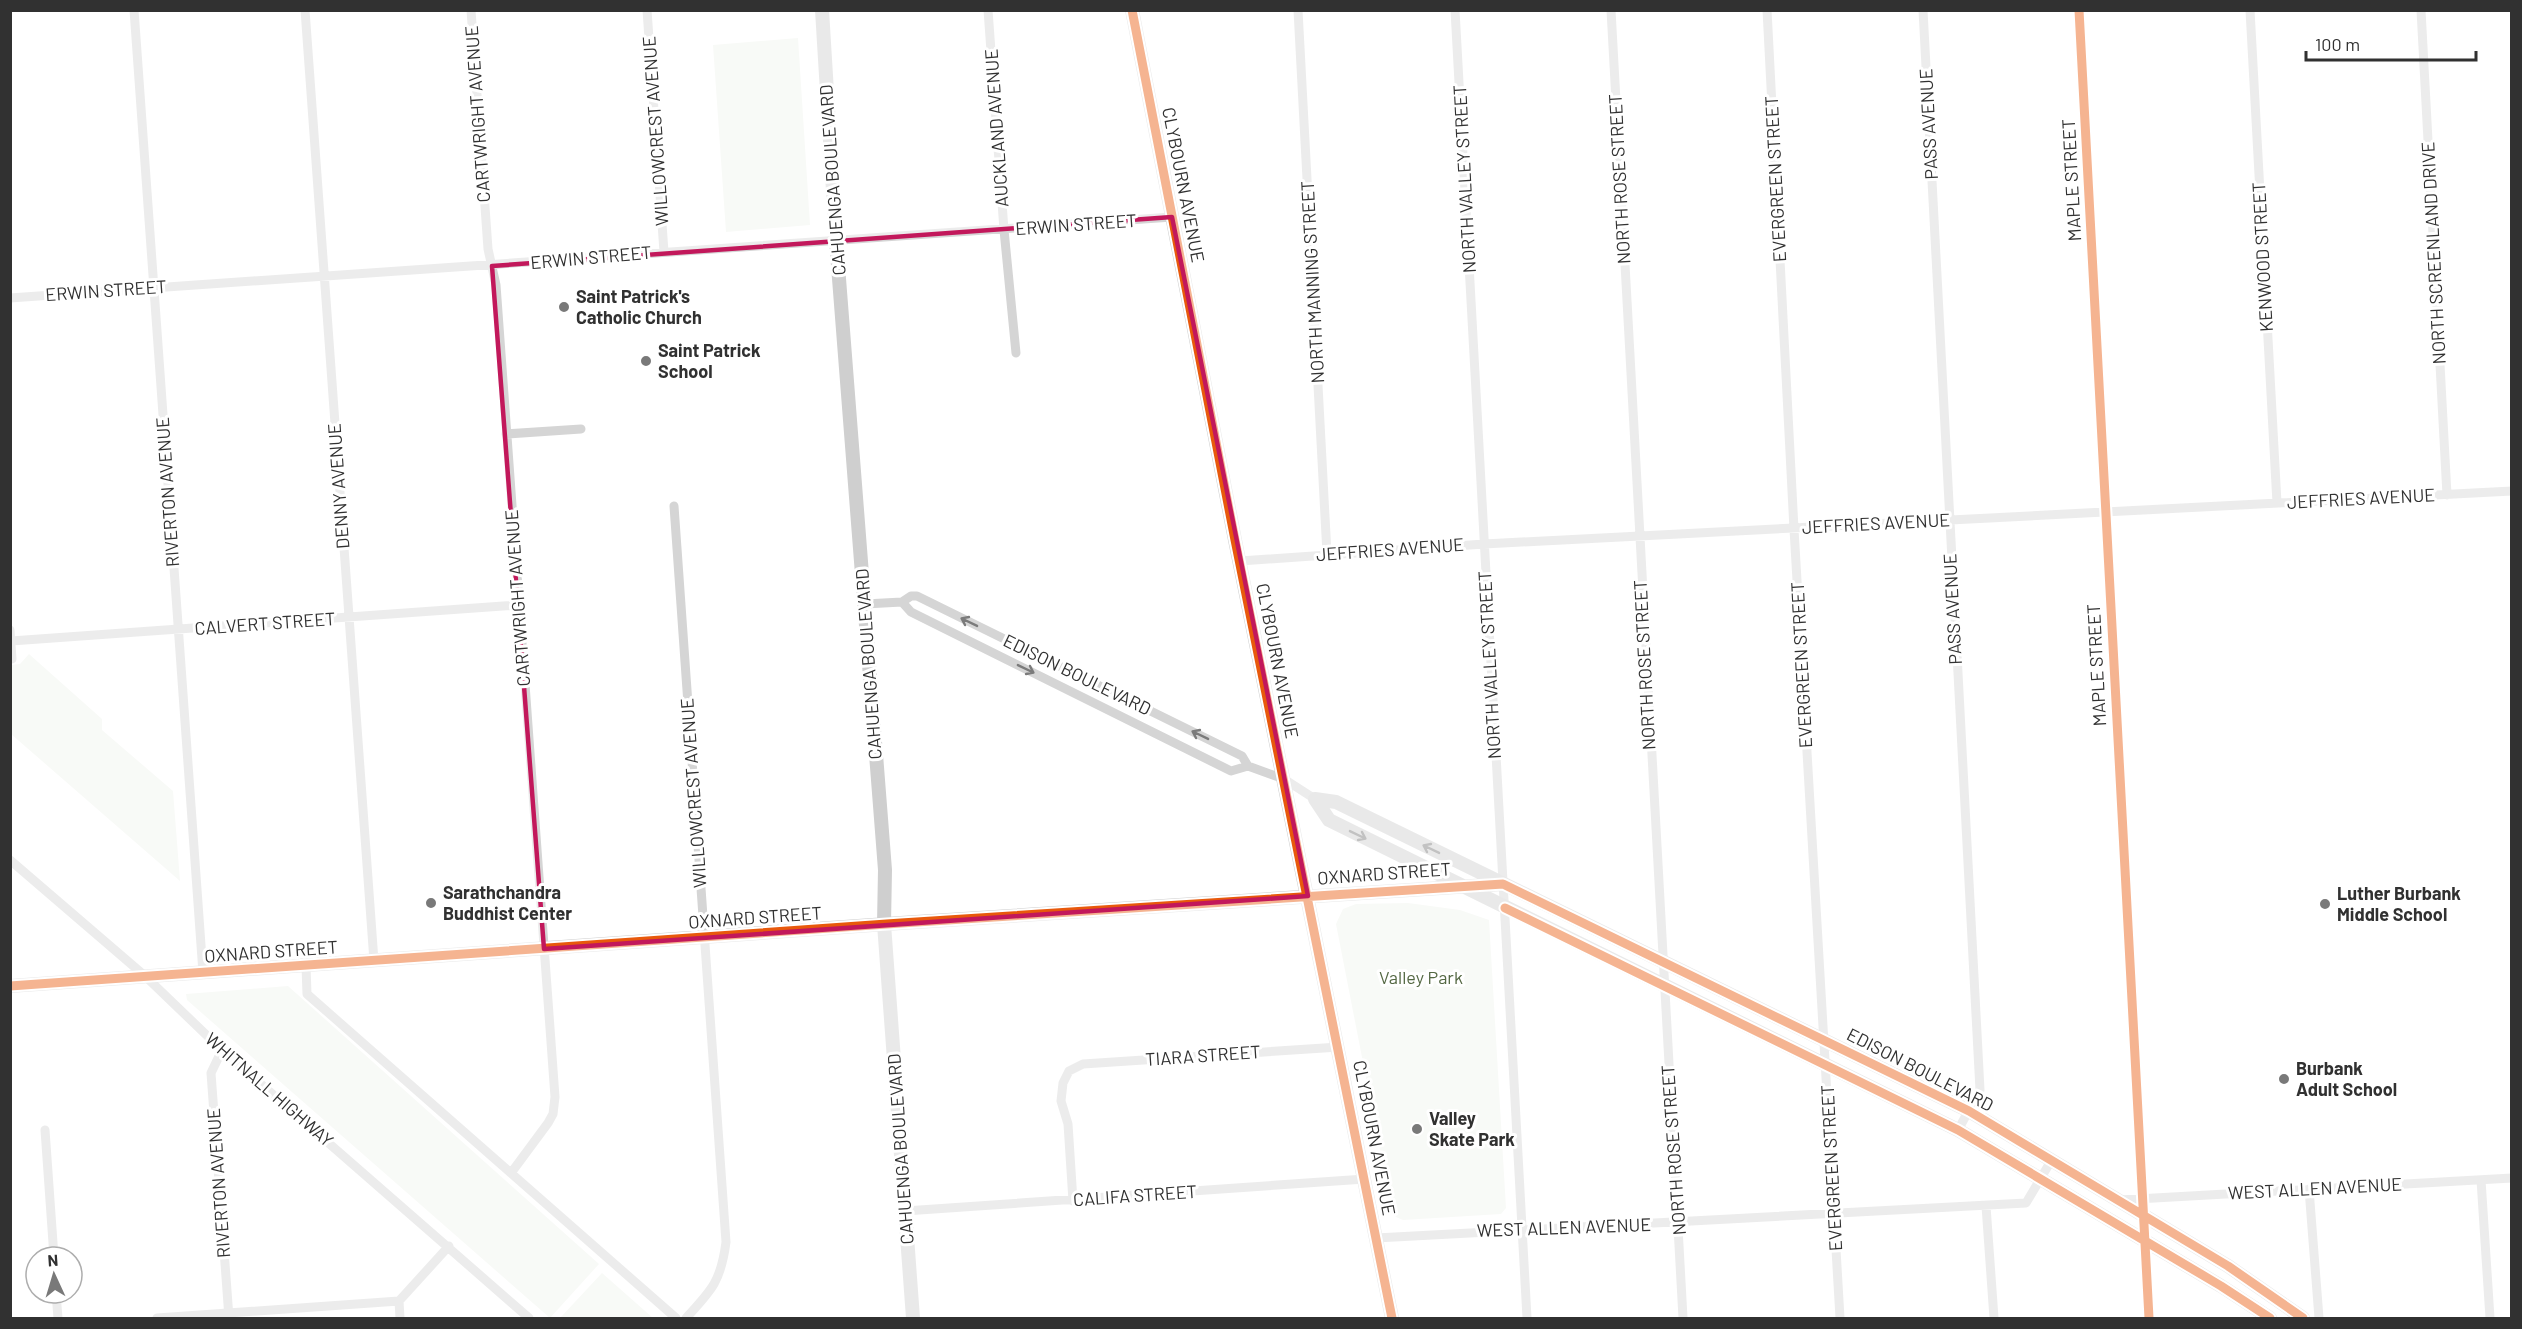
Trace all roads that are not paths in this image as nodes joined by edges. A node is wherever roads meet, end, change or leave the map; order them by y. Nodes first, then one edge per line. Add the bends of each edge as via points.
1 (134, 10) edge
2 (305, 10) edge
3 (471, 10) edge
4 (647, 10) edge
5 (822, 10) edge
6 (988, 10) edge
7 (1132, 10) edge
8 (1298, 10) edge
9 (1455, 10) edge
10 (1611, 10) edge
11 (1767, 10) edge
12 (1923, 10) edge
13 (2079, 10) edge
14 (2250, 10) edge
15 (2421, 10) edge
16 (1172, 217) junction
17 (1004, 230) junction
18 (836, 240) junction
19 (664, 252) junction
20 (492, 266) junction
21 (324, 276) junction
22 (154, 288) junction
23 (10, 298) edge
24 (1016, 353) dead end
25 (581, 429) dead end
26 (506, 434) junction
27 (2511, 491) edge
28 (2447, 495) junction
29 (2277, 503) junction
30 (674, 506) dead end
31 (2106, 513) junction
32 (1948, 520) junction
33 (1794, 529) junction
34 (1638, 536) junction
35 (1484, 544) junction
36 (1328, 554) junction
37 (1240, 561) junction
38 (902, 602) junction
39 (865, 604) junction
40 (518, 605) junction
41 (348, 618) junction
42 (10, 630) edge
43 (177, 630) junction
44 (11, 641) edge
45 (12, 659) dead end
46 (1248, 766) junction
47 (1284, 779) junction
48 (1315, 799) junction
49 (10, 860) edge
50 (1503, 884) junction
51 (1461, 886) junction
52 (1308, 896) junction
53 (1505, 908) junction
54 (884, 924) junction
55 (705, 938) junction
56 (543, 949) junction
57 (374, 962) junction
58 (1662, 962) junction
59 (306, 966) junction
60 (203, 973) junction
61 (145, 976) junction
62 (1663, 985) junction
63 (10, 986) edge
64 (1825, 1040) junction
65 (1339, 1047) junction
66 (222, 1050) junction
67 (1826, 1066) junction
68 (1969, 1111) junction
69 (45, 1130) dead end
70 (1958, 1130) junction
71 (2051, 1161) junction
72 (511, 1173) junction
73 (2511, 1178) edge
74 (1365, 1179) junction
75 (2040, 1180) junction
76 (2481, 1180) junction
77 (2309, 1189) junction
78 (2141, 1198) junction
79 (2118, 1200) junction
80 (1073, 1201) junction
81 (1986, 1206) junction
82 (905, 1211) junction
83 (1834, 1213) junction
84 (2143, 1216) junction
85 (1678, 1223) junction
86 (1522, 1229) junction
87 (1376, 1238) junction
88 (2145, 1241) junction
89 (53, 1245) edge
90 (449, 1246) junction
91 (399, 1301) junction
92 (229, 1316) edge
93 (157, 1318) edge
94 (400, 1318) edge
95 (529, 1318) edge
96 (675, 1318) edge
97 (686, 1318) edge
98 (912, 1318) edge
99 (1392, 1318) edge
100 (1527, 1318) edge
101 (1683, 1318) edge
102 (1840, 1318) edge
103 (1994, 1318) edge
104 (2149, 1318) edge
105 (2270, 1318) edge
106 (2303, 1318) edge
107 (2319, 1318) edge
108 (2490, 1318) edge

1 - 22 street, RIVERTON AVENUE
2 - 21 street, DENNY AVENUE
3 - 20 street, CARTWRIGHT AVENUE
4 - 19 street, WILLOWCREST AVENUE
5 - 18 main road, CAHUENGA BOULEVARD
6 - 17 street, AUCKLAND AVENUE
7 - 16 main road, CLYBOURN AVENUE
8 - 36 street, NORTH MANNING STREET
9 - 35 street, NORTH VALLEY STREET
10 - 34 street, NORTH ROSE STREET
11 - 33 street, EVERGREEN STREET
12 - 32 street, PASS AVENUE
13 - 31 street, MAPLE STREET
14 - 29 street, KENWOOD STREET
15 - 28 street, NORTH SCREENLAND DRIVE
16 - 17 street, ERWIN STREET
16 - 37 main road, CLYBOURN AVENUE
17 - 18 street, ERWIN STREET
17 - 24 street, AUCKLAND AVENUE
18 - 19 street, ERWIN STREET
18 - 39 main road, CAHUENGA BOULEVARD
19 - 20 street, ERWIN STREET
20 - 21 street, ERWIN STREET
20 - 26 street, CARTWRIGHT AVENUE
21 - 22 street, ERWIN STREET
21 - 41 street, DENNY AVENUE
22 - 23 street, ERWIN STREET
22 - 43 street, RIVERTON AVENUE
25 - 26 street
26 - 40 street, CARTWRIGHT AVENUE
27 - 28 street, JEFFRIES AVENUE
28 - 29 street, JEFFRIES AVENUE
29 - 31 street, JEFFRIES AVENUE
30 - 55 street, WILLOWCREST AVENUE
31 - 32 street, JEFFRIES AVENUE
31 - 78 street, MAPLE STREET
32 - 33 street, JEFFRIES AVENUE
32 - 68 street, PASS AVENUE via 1980,1090
33 - 34 street, JEFFRIES AVENUE
33 - 64 street, EVERGREEN STREET
34 - 35 street, JEFFRIES AVENUE
34 - 58 street, NORTH ROSE STREET
35 - 36 street, JEFFRIES AVENUE
35 - 50 street, NORTH VALLEY STREET
36 - 37 street, JEFFRIES AVENUE
37 - 47 main road, CLYBOURN AVENUE
38 - 39 street, EDISON BOULEVARD
38 -> 46 street, EDISON BOULEVARD via 910,612 1231,771
46 -> 38 street, EDISON BOULEVARD via 1242,756 917,596
39 - 54 main road, CAHUENGA BOULEVARD via 885,870
40 - 41 street, CALVERT STREET
40 - 56 street, CARTWRIGHT AVENUE
41 - 43 street, CALVERT STREET
41 - 57 street, DENNY AVENUE
42 - 44 street
43 - 44 street, CALVERT STREET
43 - 60 street, RIVERTON AVENUE
44 - 45 street
46 - 47 street, EDISON BOULEVARD
47 - 48 street, EDISON BOULEVARD
47 - 52 main road, CLYBOURN AVENUE
50 -> 48 main road, EDISON BOULEVARD via 1336,802
48 -> 51 main road, EDISON BOULEVARD via 1329,820
49 - 61 street, WHITNALL HIGHWAY
50 - 51 main road, OXNARD STREET
50 - 53 street, NORTH VALLEY STREET
50 - 58 main road, EDISON BOULEVARD
51 - 52 main road, OXNARD STREET
51 - 53 main road, EDISON BOULEVARD
52 - 54 main road, OXNARD STREET
52 - 65 main road, CLYBOURN AVENUE
53 - 62 main road, EDISON BOULEVARD
53 - 86 street, NORTH VALLEY STREET
54 - 55 main road, OXNARD STREET
54 - 82 main road, CAHUENGA BOULEVARD
55 - 56 main road, OXNARD STREET
55 - 97 street, WILLOWCREST AVENUE via 726,1242 723,1266 714,1288
56 - 57 main road, OXNARD STREET
56 - 72 street, CARTWRIGHT AVENUE via 555,1097 553,1114
57 - 59 main road, OXNARD STREET
58 - 62 street, NORTH ROSE STREET
58 - 64 main road, EDISON BOULEVARD
59 - 60 main road, OXNARD STREET
59 - 72 street via 307,994
60 - 61 main road, OXNARD STREET
61 - 63 main road, OXNARD STREET
61 - 66 street, WHITNALL HIGHWAY
62 - 67 main road, EDISON BOULEVARD
62 - 85 street, NORTH ROSE STREET
64 - 67 street, EVERGREEN STREET
64 - 68 main road, EDISON BOULEVARD
65 - 74 main road, CLYBOURN AVENUE
65 - 80 street, TIARA STREET via 1083,1064 1068,1071 1061,1101 1068,1124
66 - 90 street, WHITNALL HIGHWAY
66 - 92 street, RIVERTON AVENUE via 211,1073
67 - 70 main road, EDISON BOULEVARD
67 - 83 street, EVERGREEN STREET
68 - 70 street, PASS AVENUE
68 - 71 main road, EDISON BOULEVARD
69 - 89 street
70 - 75 main road, EDISON BOULEVARD
71 - 75 street, WEST ALLEN AVENUE
71 - 79 main road, EDISON BOULEVARD
72 - 96 street
73 - 76 street, WEST ALLEN AVENUE
74 - 80 street, CALIFA STREET
74 - 87 main road, CLYBOURN AVENUE
75 - 81 street, WEST ALLEN AVENUE via 2026,1203
75 - 88 main road, EDISON BOULEVARD
76 - 77 street, WEST ALLEN AVENUE
76 - 108 street
77 - 78 street, WEST ALLEN AVENUE
77 - 107 street
78 - 79 street, WEST ALLEN AVENUE
78 - 84 street, MAPLE STREET
79 - 84 main road, EDISON BOULEVARD
80 - 82 street, CALIFA STREET
81 - 83 street, WEST ALLEN AVENUE
81 - 103 street
82 - 98 main road, CAHUENGA BOULEVARD
83 - 85 street, WEST ALLEN AVENUE
83 - 102 street, EVERGREEN STREET
84 - 88 street, MAPLE STREET
84 - 106 main road, EDISON BOULEVARD
85 - 86 street, WEST ALLEN AVENUE
85 - 101 street, NORTH ROSE STREET
86 - 87 street, WEST ALLEN AVENUE
86 - 100 street, NORTH VALLEY STREET
87 - 99 main road, CLYBOURN AVENUE
88 - 104 street, MAPLE STREET
88 - 105 main road, EDISON BOULEVARD
90 - 91 street
90 - 95 street, WHITNALL HIGHWAY
91 - 92 street
91 - 94 street
92 - 93 street

